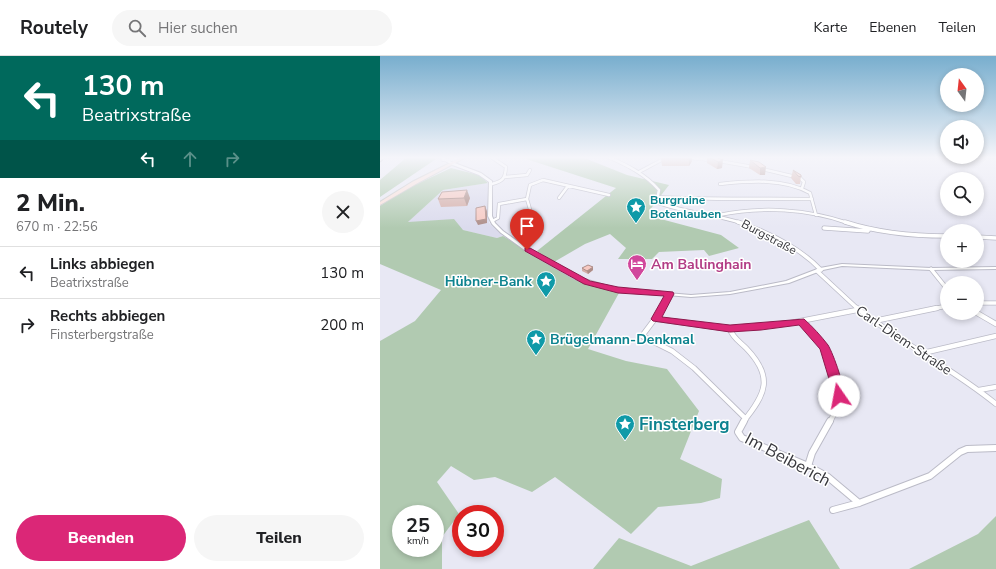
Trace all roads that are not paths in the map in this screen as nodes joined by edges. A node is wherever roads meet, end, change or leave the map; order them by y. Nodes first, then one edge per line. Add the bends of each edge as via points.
1 (417, 181) edge
2 (489, 181) edge
3 (502, 181) edge
4 (539, 181) edge
5 (547, 181) edge
6 (652, 181) edge
7 (803, 181) edge
8 (492, 184) junction
9 (720, 184) dead end
10 (568, 186) junction
11 (802, 188) junction
12 (609, 195) dead end
13 (658, 197) junction
14 (559, 198) dead end
15 (527, 199) junction
16 (812, 199) junction
17 (380, 204) edge
18 (816, 214) junction
19 (718, 215) junction
20 (492, 221) junction
21 (534, 224) dead end
22 (824, 228) dead end
23 (872, 230) junction
24 (940, 236) edge
25 (984, 237) edge
26 (996, 238) edge
27 (996, 268) edge
28 (931, 269) junction
29 (819, 271) junction
30 (940, 280) edge
31 (670, 294) junction
32 (984, 303) edge
33 (996, 303) edge
34 (940, 307) edge
35 (857, 310) junction
36 (984, 317) edge
37 (656, 319) junction
38 (801, 321) junction
39 (874, 321) junction
40 (996, 324) edge
41 (730, 329) junction
42 (996, 336) edge
43 (923, 353) junction
44 (996, 387) edge
45 (979, 390) junction
46 (996, 404) edge
47 (746, 418) junction
48 (996, 448) edge
49 (808, 466) junction
50 (859, 503) junction
51 (834, 510) dead end

1 - 17 main road
2 - 8 street
3 - 8 street
4 - 15 street via 530,185
5 - 10 street
6 - 13 street via 659,190
7 - 11 street
8 - 20 street
9 - 11 street via 742,182
10 - 12 street
10 - 14 street
11 - 16 street
13 - 16 street via 704,200
13 - 19 street, Burgstraße via 661,204
15 - 20 street via 498,204 498,218
15 - 21 street
16 - 18 street
18 - 19 street via 763,211
18 - 23 street
19 - 29 street, Burgstraße via 740,221 766,233 809,258
20 - 31 street via 502,232 521,245 576,278 618,290
22 - 23 street
23 - 24 street via 905,235
25 - 26 street
27 - 28 street
28 - 29 street via 852,264
28 - 30 street
29 - 31 street via 788,282 736,292 691,296
29 - 35 street, Carl-Diem-Straße via 838,294
31 - 37 street
32 - 33 street
34 - 39 street
35 - 38 street
35 - 39 street, Carl-Diem-Straße
36 - 40 street
37 - 41 street
37 - 47 street via 642,336 672,351 694,368
38 - 41 street
38 - 49 street via 825,348 839,396 834,414 812,452
39 - 43 street, Carl-Diem-Straße
41 - 47 street, Im Beiberich via 731,334 754,357 762,369 764,379 764,388 758,405
42 - 43 street
43 - 45 street, Carl-Diem-Straße
44 - 45 street
45 - 46 street, Carl-Diem-Straße
47 - 49 street, Im Beiberich via 738,432 742,438
48 - 50 street via 967,449 930,476
49 - 50 street, Im Beiberich via 828,477
50 - 51 street

